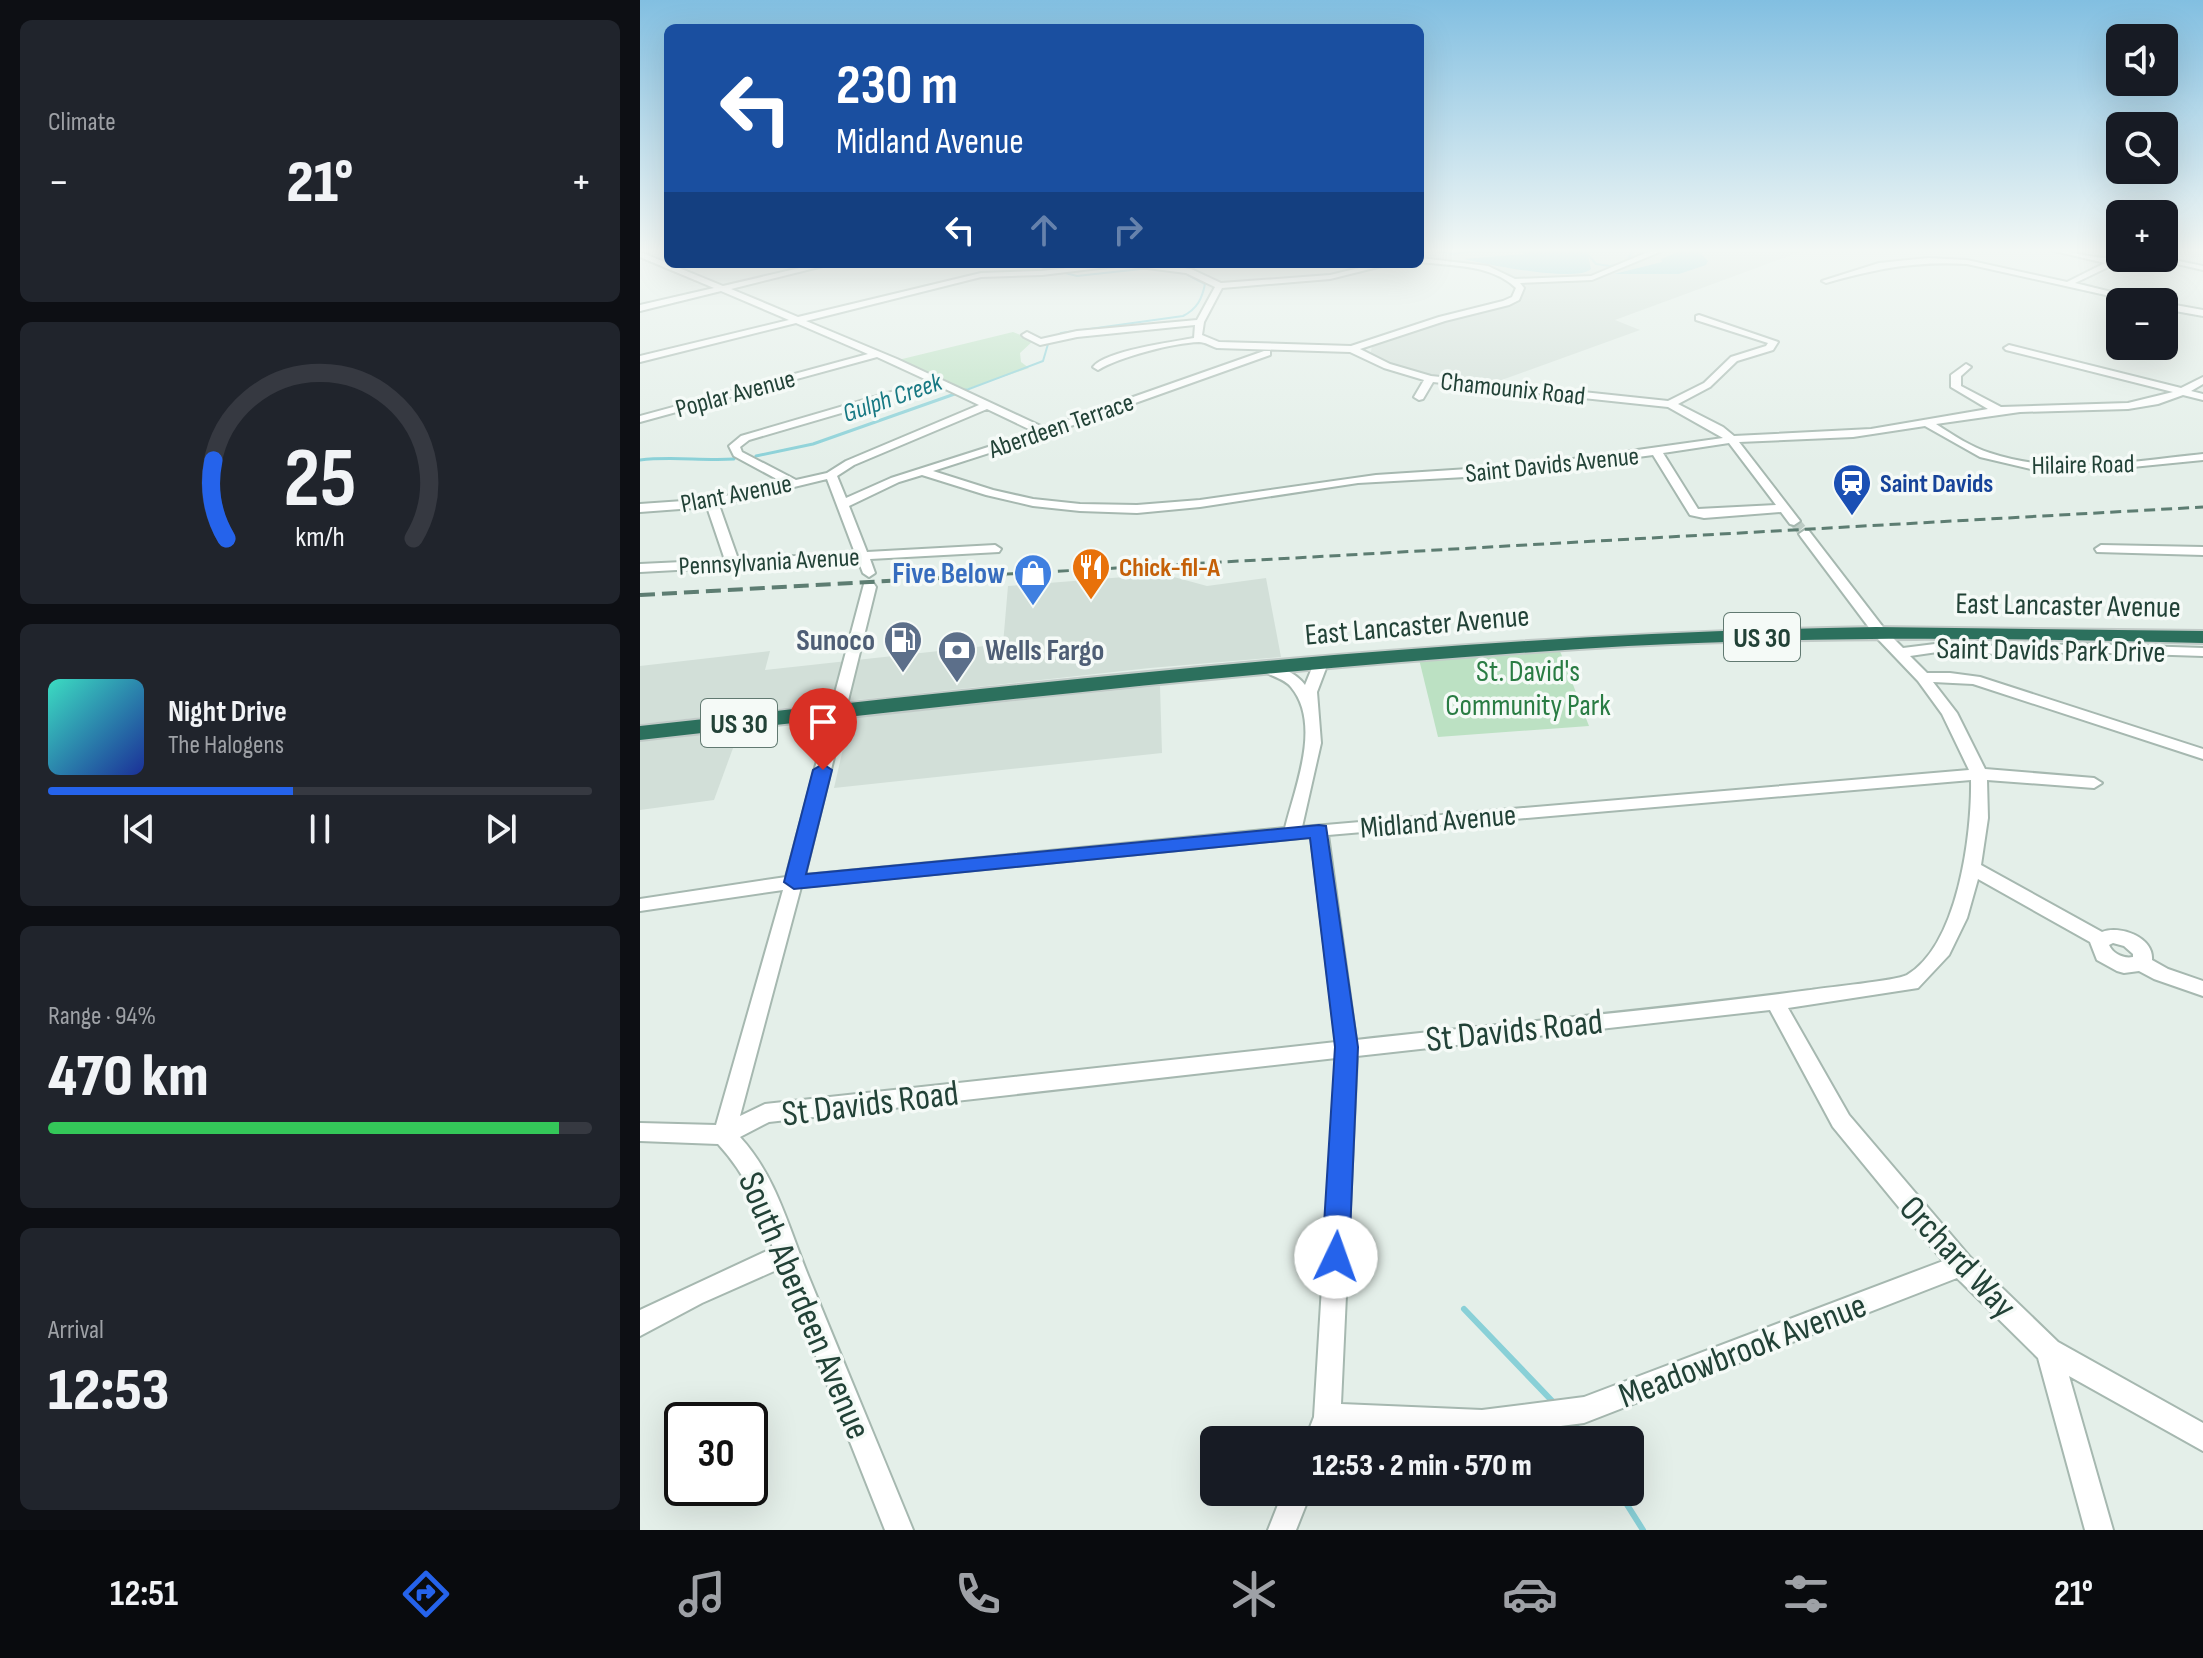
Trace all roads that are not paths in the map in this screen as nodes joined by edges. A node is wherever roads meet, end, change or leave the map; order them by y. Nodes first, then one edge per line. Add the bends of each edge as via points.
1 (797, 320) edge
2 (800, 320) edge
3 (1438, 320) edge
4 (1706, 320) edge
5 (1199, 322) joint
6 (1027, 335) dead end
7 (1201, 339) junction
8 (2009, 348) dead end
9 (1281, 349) junction
10 (1370, 351) junction
11 (877, 354) junction
12 (640, 359) edge
13 (1098, 367) dead end
14 (1966, 367) dead end
15 (1430, 379) junction
16 (2203, 380) edge
17 (936, 382) junction
18 (2185, 392) junction
19 (1419, 397) dead end
20 (2203, 397) edge
21 (1670, 404) junction
22 (987, 405) junction
23 (1998, 410) junction
24 (640, 419) edge
25 (1925, 422) junction
26 (1044, 432) junction
27 (1731, 439) junction
28 (1657, 453) junction
29 (2203, 457) edge
30 (921, 471) junction
31 (831, 475) junction
32 (793, 483) junction
33 (712, 503) junction
34 (843, 504) junction
35 (640, 508) edge
36 (1784, 508) junction
37 (1794, 521) tunnel mouth
38 (1805, 534) tunnel mouth
39 (995, 549) dead end
40 (2101, 549) dead end
41 (2203, 551) edge
42 (863, 556) junction
43 (733, 564) junction
44 (640, 568) edge
45 (1881, 634) junction
46 (2203, 637) edge
47 (2203, 652) edge
48 (1900, 653) junction
49 (1321, 663) junction
50 (1266, 668) junction
51 (1923, 678) junction
52 (1310, 706) junction
53 (837, 712) junction
54 (640, 733) edge
55 (2203, 754) edge
56 (1979, 774) junction
57 (2094, 783) dead end
58 (1319, 831) junction
59 (1292, 833) junction
60 (1972, 868) junction
61 (794, 882) junction
62 (640, 905) edge
63 (2203, 989) edge
64 (1775, 1002) junction
65 (1347, 1047) junction
66 (640, 1132) edge
67 (724, 1135) junction
68 (787, 1253) junction
69 (1961, 1265) junction
70 (640, 1324) edge
71 (2049, 1351) junction
72 (1323, 1426) edge
73 (1402, 1426) edge
74 (2203, 1438) edge
75 (1291, 1506) edge
76 (899, 1530) edge
77 (1282, 1530) edge
78 (2099, 1530) edge

1 - 12 street
2 - 11 street
3 - 10 street via 1379,339
4 - 21 street via 1773,342 1770,348 1734,359 1707,385
5 - 6 street via 1040,342
5 - 7 street
7 - 9 street, Chamounix Road
7 - 13 street via 1139,351
8 - 18 street
9 - 10 street, Chamounix Road
9 - 26 street, Aberdeen Terrace
10 - 15 street, Chamounix Road via 1387,366
11 - 17 street
11 - 24 street, Poplar Avenue
14 - 23 street via 1956,375 1956,387
15 - 19 street
15 - 21 street, Chamounix Road
16 - 18 street
17 - 22 street
17 - 32 street via 745,438 734,446 738,454
18 - 20 street
18 - 23 street, Saint Davids Avenue via 2104,409
21 - 27 street, Chamounix Road
22 - 26 street
22 - 31 street, Plant Avenue
23 - 25 street, Saint Davids Avenue
25 - 27 street, Saint Davids Avenue via 1874,432
25 - 29 street, Hilaire Road via 1984,455 2025,466
26 - 30 street, Aberdeen Terrace
27 - 28 street, Saint Davids Avenue
27 - 36 street, Chamounix Road
28 - 30 street, Saint Davids Avenue via 1497,472 1360,480 1150,509 1034,505
28 - 36 street via 1694,512
30 - 34 street, Aberdeen Terrace
31 - 32 street, Plant Avenue
31 - 34 street
32 - 33 street, Plant Avenue
33 - 35 street, Plant Avenue
33 - 43 street
34 - 42 street
36 - 37 street, Chamounix Road
38 - 45 street
39 - 42 street, Pennsylvania Avenue
40 - 41 street
42 - 43 street, Pennsylvania Avenue
42 - 53 street via 869,580
43 - 44 street, Pennsylvania Avenue
45 - 46 highway, East Lancaster Avenue / US 30
45 - 48 street, St Davids Road
45 - 49 highway, East Lancaster Avenue / US 30 via 1601,642
47 - 48 street, Saint Davids Park Drive via 1951,646
48 - 51 street, St Davids Road
49 - 50 highway, East Lancaster Avenue / US 30
49 - 52 street
50 - 52 street via 1295,681
50 - 53 highway, East Lancaster Avenue / US 30
51 - 55 street via 1975,680
51 - 56 street, St Davids Road via 1949,713
52 - 59 street via 1313,743
53 - 54 highway, East Lancaster Avenue / US 30
53 - 61 street
56 - 57 street, Midland Avenue
56 - 58 street, Midland Avenue
56 - 60 street, St Davids Road via 1980,818
58 - 59 street, Midland Avenue
58 - 65 street
59 - 61 street, Midland Avenue
60 - 63 street via 2101,940 2101,951 2114,962 2142,963
60 - 64 street, St Davids Road via 1958,918 1939,955 1911,983
61 - 62 street, Midland Avenue
61 - 67 street
64 - 65 street, St Davids Road
64 - 69 street, Orchard Way via 1841,1121
65 - 67 street, St Davids Road via 765,1113
65 - 72 street
66 - 67 street
67 - 68 street, South Aberdeen Avenue via 767,1195
68 - 70 street via 672,1304
68 - 76 street, South Aberdeen Avenue
69 - 71 street, Orchard Way
69 - 73 street, Meadowbrook Avenue via 1584,1410
71 - 74 street, Orchard Way
71 - 78 street
75 - 77 street

